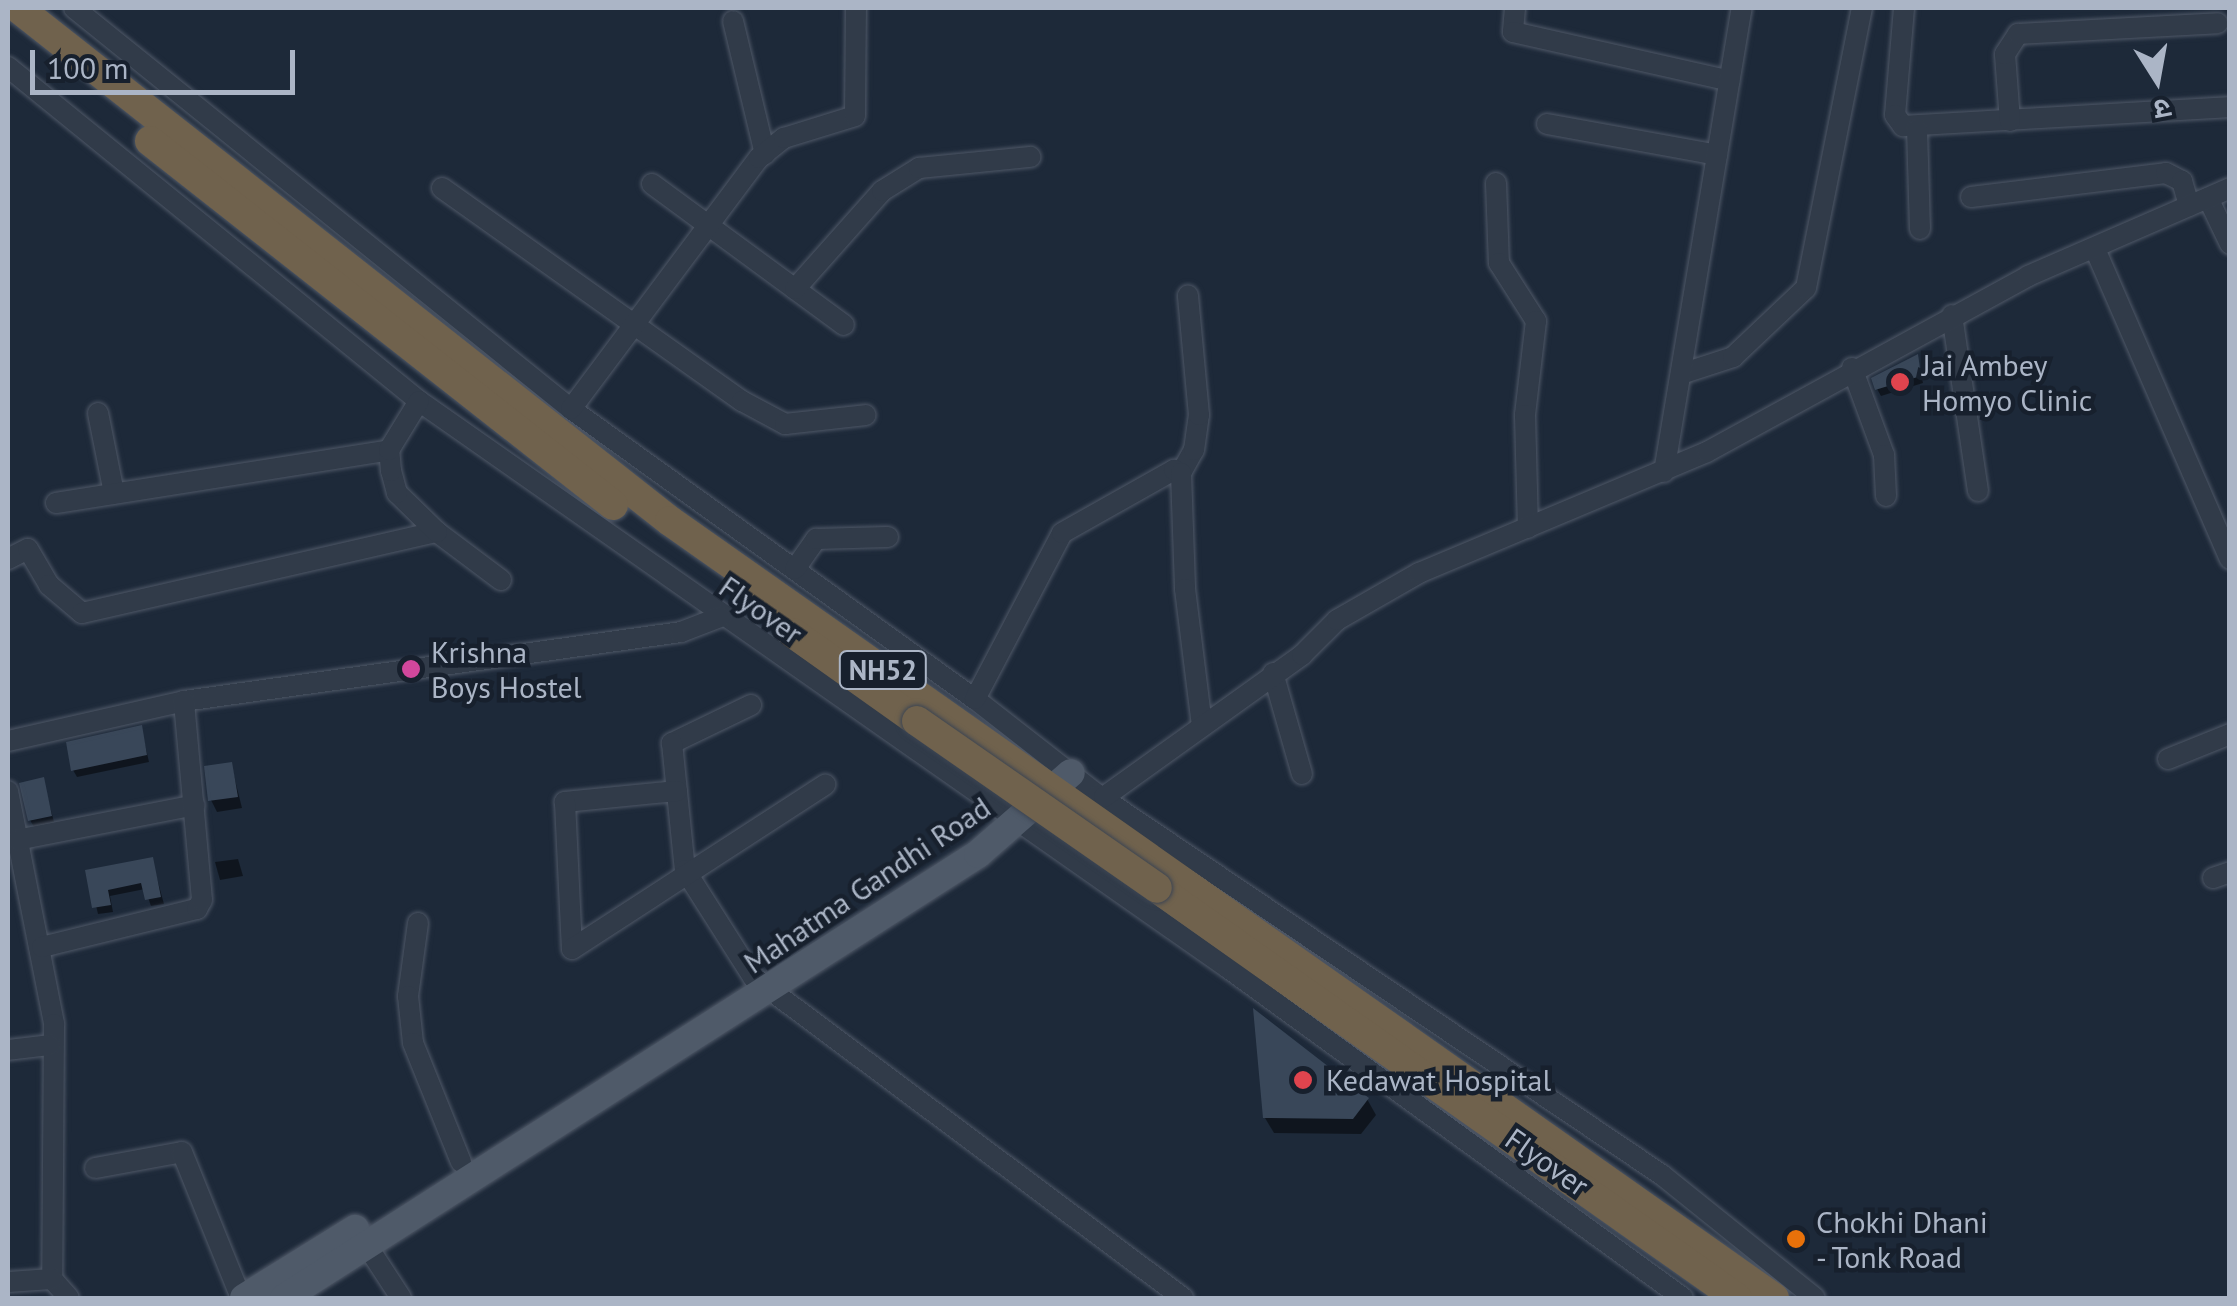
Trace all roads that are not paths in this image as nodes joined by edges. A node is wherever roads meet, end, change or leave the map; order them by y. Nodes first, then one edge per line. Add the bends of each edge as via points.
1 (18, 8) edge
2 (74, 8) edge
3 (856, 8) edge
4 (1515, 8) edge
5 (1742, 8) edge
6 (1862, 8) edge
7 (1904, 8) edge
8 (733, 21) dead end
9 (2218, 23) dead end
10 (8, 26) edge
11 (10, 74) edge
12 (1730, 80) junction
13 (2230, 107) edge
14 (2010, 120) junction
15 (1547, 124) dead end
16 (1917, 129) junction
17 (765, 154) junction
18 (1717, 156) junction
19 (1030, 157) dead end
20 (1496, 182) dead end
21 (652, 184) dead end
22 (442, 188) dead end
23 (2230, 188) edge
24 (1971, 197) dead end
25 (2198, 202) junction
26 (709, 228) junction
27 (1920, 229) dead end
28 (2230, 244) edge
29 (2096, 249) junction
30 (795, 290) junction
31 (1188, 296) dead end
32 (1952, 315) junction
33 (630, 324) junction
34 (844, 324) dead end
35 (1852, 368) junction
36 (1681, 374) junction
37 (419, 401) junction
38 (572, 409) junction
39 (98, 413) dead end
40 (866, 416) dead end
41 (389, 450) junction
42 (1664, 472) junction
43 (1181, 473) junction
44 (1978, 491) dead end
45 (114, 494) junction
46 (1886, 496) dead end
47 (56, 502) dead end
48 (1528, 528) junction
49 (437, 532) junction
50 (888, 538) dead end
51 (8, 558) edge
52 (2230, 559) edge
53 (795, 569) junction
54 (501, 580) dead end
55 (720, 617) junction
56 (1274, 672) junction
57 (975, 698) junction
58 (184, 702) junction
59 (751, 706) dead end
60 (1202, 725) junction
61 (2230, 734) edge
62 (8, 740) edge
63 (2168, 760) dead end
64 (1302, 774) dead end
65 (1063, 782) junction
66 (825, 785) dead end
67 (677, 790) junction
68 (8, 791) edge
69 (1104, 798) junction
70 (195, 805) junction
71 (1019, 820) junction
72 (17, 840) junction
73 (685, 870) junction
74 (418, 923) dead end
75 (42, 947) junction
76 (760, 985) junction
77 (50, 1045) junction
78 (8, 1050) edge
79 (461, 1162) junction
80 (94, 1168) dead end
81 (361, 1237) junction
82 (52, 1279) junction
83 (8, 1282) edge
84 (300, 1294) edge
85 (70, 1298) edge
86 (243, 1298) edge
87 (401, 1298) edge
88 (1183, 1298) edge
89 (1683, 1298) edge
90 (1737, 1298) edge
91 (1774, 1298) edge
92 (1815, 1298) edge

1 - 65 highway, NH52 via 557,438
2 - 38 street
3 - 17 street via 855,116 784,138
4 - 12 street via 1513,32
5 - 12 street
6 - 36 street via 1806,288 1734,357
7 - 16 street via 1896,116
8 - 17 street
9 - 14 street via 2018,34 2005,54
10 - 90 highway, Flyover / NH52, bridge via 559,466
11 - 37 street
12 - 18 street
13 - 14 street
14 - 16 street
15 - 18 street
16 - 27 street
17 - 26 street
18 - 36 street
19 - 30 street via 919,168 882,190
20 - 48 street via 1499,263 1536,320 1524,414
21 - 26 street
22 - 33 street
23 - 25 street
24 - 25 street via 2166,173
25 - 28 street
25 - 29 street
26 - 30 street
26 - 33 street
29 - 32 street
29 - 52 street
30 - 34 street
31 - 43 street via 1199,415 1194,450
32 - 35 street
32 - 44 street
33 - 38 street
33 - 40 street via 785,424
35 - 42 street via 1820,392
35 - 46 street via 1873,416
36 - 42 street
37 - 41 street
37 - 55 street
38 - 53 street
39 - 45 street
41 - 45 street
41 - 49 street via 397,493
42 - 48 street
43 - 57 street via 1163,474 1062,533
43 - 60 street via 1185,589
45 - 47 street
48 - 56 street via 1419,573 1337,620
49 - 51 street via 82,613 49,585 28,550
49 - 54 street
50 - 53 street via 816,539
53 - 57 street
55 - 58 street via 681,632
55 - 71 street
56 - 60 street
56 - 64 street
57 - 65 street
58 - 62 street
58 - 70 street
59 - 67 street via 672,743
60 - 69 street
61 - 63 street
65 - 69 street
65 - 71 main road, Mahatma Gandhi Road
65 - 91 highway, NH52
66 - 73 street
67 - 73 street
67 - 73 street via 566,802 570,946 580,948
68 - 72 street
69 - 92 street via 1662,1175
70 - 72 street
70 - 75 street via 202,900 197,909
71 - 76 main road, Mahatma Gandhi Road via 978,854
71 - 89 street
72 - 75 street
73 - 76 street
74 - 79 street via 408,996 413,1043
75 - 77 street via 54,1024
76 - 79 main road, Mahatma Gandhi Road
76 - 81 main road, Mahatma Gandhi Road
76 - 88 street
77 - 78 street
77 - 82 street
79 - 81 main road, Mahatma Gandhi Road
80 - 86 street via 182,1152
81 - 84 main road, Mahatma Gandhi Road
81 - 86 main road, Mahatma Gandhi Road
81 - 87 street
82 - 83 street
82 - 85 street

